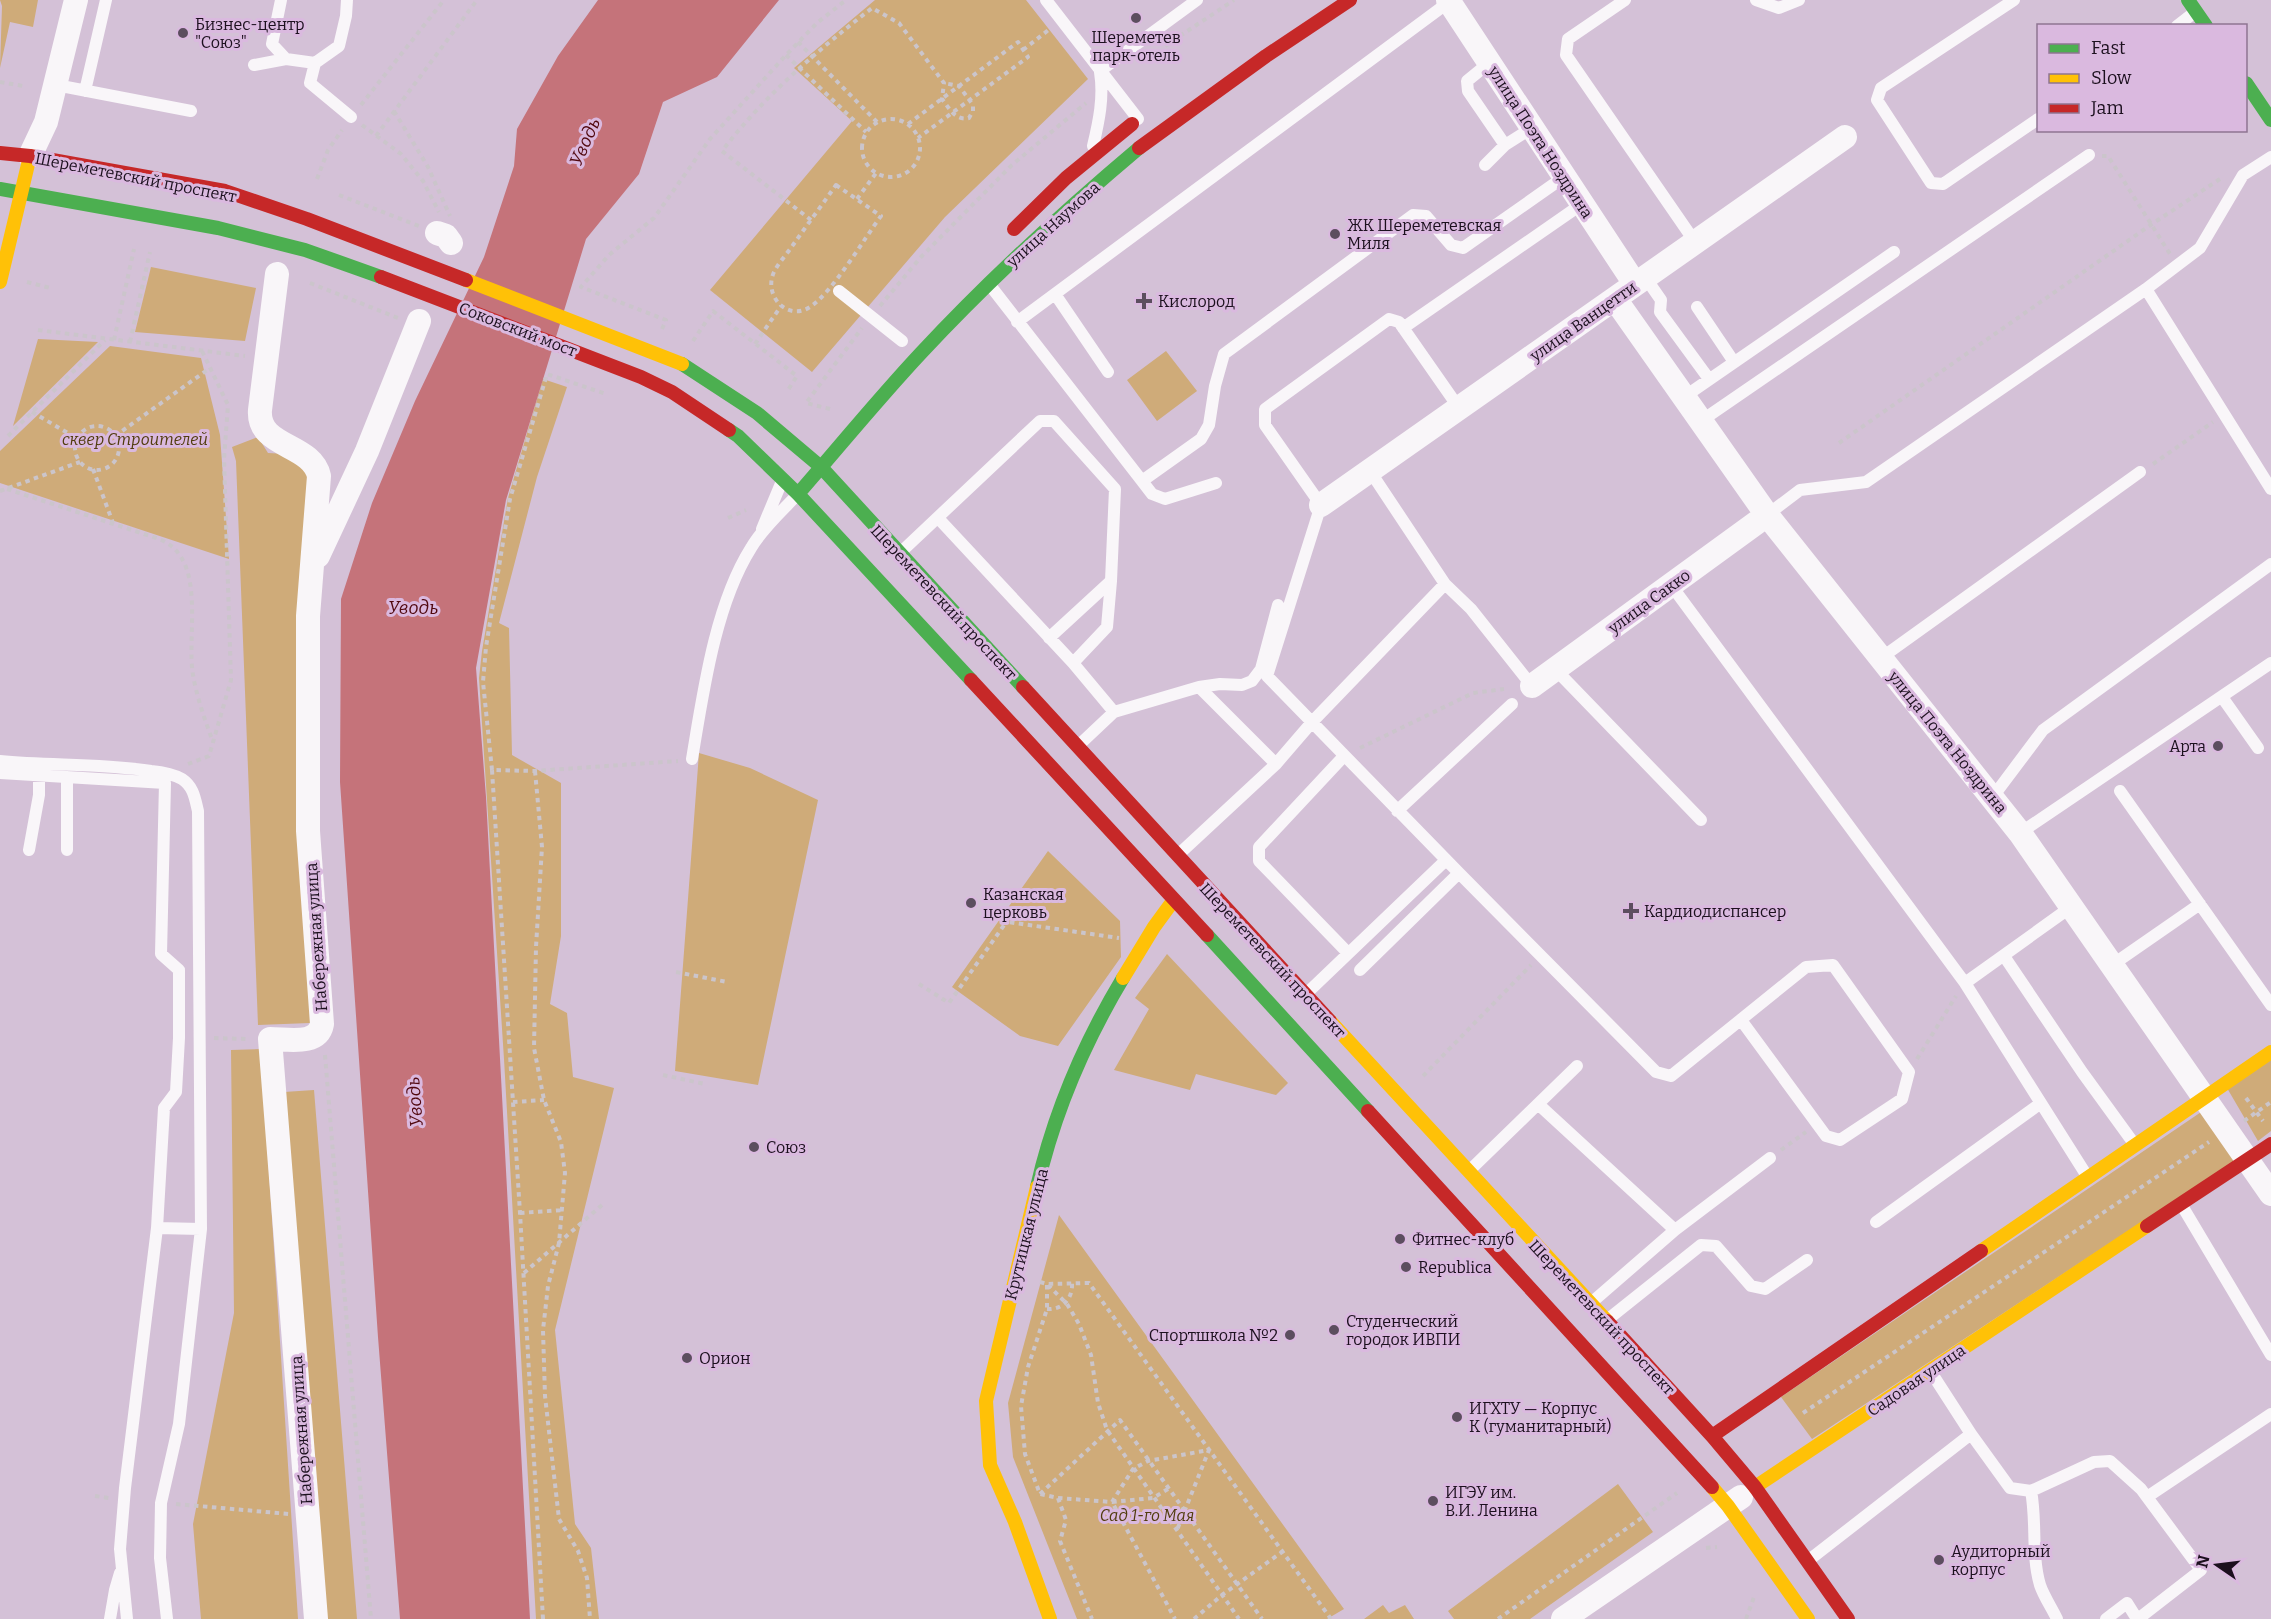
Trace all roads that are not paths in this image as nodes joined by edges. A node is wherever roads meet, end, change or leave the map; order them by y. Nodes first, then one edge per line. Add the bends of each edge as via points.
1 (76, 0) edge
2 (106, 0) edge
3 (281, 0) edge
4 (347, 0) edge
5 (1046, 0) edge
6 (1197, 0) edge
7 (1350, 0) edge
8 (1624, 0) edge
9 (1756, 0) edge
10 (1799, 0) edge
11 (2014, 0) edge
12 (1448, 1) edge
13 (2192, 6) edge
14 (2178, 24) edge
15 (2204, 24) edge
16 (286, 59) junction
17 (315, 63) junction
18 (1490, 63) junction
19 (254, 65) dead end
20 (1100, 71) junction
21 (2247, 84) edge
22 (56, 85) junction
23 (85, 91) junction
24 (191, 111) dead end
25 (1143, 116) joint
26 (351, 117) road end
27 (2037, 120) edge
28 (2271, 120) edge
29 (1532, 128) junction
30 (1845, 137) dead end
31 (1505, 145) junction
32 (0, 153) edge
33 (2089, 155) road end
34 (30, 156) junction
35 (2271, 157) edge
36 (1089, 159) junction
37 (1485, 165) dead end
38 (1564, 177) junction
39 (0, 189) edge
40 (22, 192) junction
41 (1582, 204) junction
42 (1006, 236) dead end
43 (1695, 242) junction
44 (1894, 252) dead end
45 (406, 256) joint
46 (277, 274) dead end
47 (394, 281) joint
48 (1640, 281) junction
49 (0, 282) edge
50 (988, 284) junction
51 (2146, 289) junction
52 (839, 291) dead end
53 (1055, 294) junction
54 (1615, 299) junction
55 (1697, 307) dead end
56 (414, 322) road end
57 (1017, 322) junction
58 (1403, 328) junction
59 (902, 341) dead end
60 (651, 351) joint
61 (1734, 362) junction
62 (1108, 372) dead end
63 (641, 377) joint
64 (1709, 379) junction
65 (1684, 397) junction
66 (1459, 408) junction
67 (1701, 422) junction
68 (797, 462) junction
69 (821, 467) junction
70 (1370, 471) junction
71 (2140, 472) road end
72 (1142, 481) junction
73 (1216, 483) dead end
74 (2271, 489) edge
75 (798, 494) junction
76 (1321, 505) junction
77 (1767, 515) junction
78 (938, 518) junction
79 (758, 538) junction
80 (900, 554) junction
81 (2271, 564) edge
82 (311, 572) junction
83 (1111, 581) junction
84 (1445, 584) junction
85 (1671, 585) junction
86 (1278, 605) dead end
87 (1049, 638) junction
88 (1881, 658) junction
89 (1073, 663) junction
90 (2271, 663) edge
91 (1555, 669) junction
92 (1532, 686) joint
93 (1199, 687) junction
94 (2222, 697) junction
95 (1512, 704) dead end
96 (1114, 712) junction
97 (1313, 721) junction
98 (2258, 748) dead end
99 (1344, 756) junction
100 (1065, 758) junction
101 (686, 760) road end
102 (0, 761) edge
103 (1276, 764) junction
104 (0, 773) edge
105 (39, 776) junction
106 (67, 777) junction
107 (165, 778) junction
108 (2120, 791) dead end
109 (1992, 798) junction
110 (1397, 810) junction
111 (1701, 820) dead end
112 (2020, 833) junction
113 (29, 850) dead end
114 (67, 850) dead end
115 (1178, 855) junction
116 (1446, 860) junction
117 (1459, 873) junction
118 (1185, 889) junction
119 (2200, 904) junction
120 (2070, 907) junction
121 (1348, 953) junction
122 (2004, 956) junction
123 (2112, 965) junction
124 (1360, 970) dead end
125 (1965, 983) junction
126 (1306, 995) junction
127 (2271, 1005) edge
128 (1741, 1020) junction
129 (2271, 1052) edge
130 (1577, 1066) dead end
131 (2204, 1097) junction
132 (2041, 1103) junction
133 (1538, 1104) junction
134 (2271, 1144) edge
135 (2135, 1145) junction
136 (1770, 1158) road end
137 (2247, 1160) junction
138 (1468, 1171) junction
139 (2088, 1177) junction
140 (2271, 1194) edge
141 (2181, 1204) junction
142 (1876, 1222) dead end
143 (158, 1228) junction
144 (201, 1229) junction
145 (1675, 1230) junction
146 (1807, 1260) dead end
147 (1590, 1304) junction
148 (1606, 1321) junction
149 (2271, 1355) edge
150 (1930, 1370) junction
151 (2271, 1414) edge
152 (1971, 1434) junction
153 (1712, 1436) junction
154 (1755, 1487) junction
155 (2031, 1491) junction
156 (2147, 1497) junction
157 (1728, 1506) junction
158 (1808, 1561) junction
159 (123, 1566) junction
160 (110, 1619) edge
161 (127, 1619) edge
162 (167, 1619) edge
163 (316, 1619) edge
164 (1050, 1619) edge
165 (1563, 1619) edge
166 (1808, 1619) edge
167 (1848, 1619) edge
168 (2057, 1619) edge
169 (2106, 1619) edge
170 (2138, 1619) edge

1 - 22 street
2 - 23 lane
3 - 16 lane via 272,44
4 - 17 lane via 339,46
5 - 20 lane
6 - 20 lane
7 - 50 main road, улица Наумова via 1152,137
8 - 43 lane via 1568,39 1566,55
9 - 10 lane via 1779,8
11 - 27 lane via 1881,88 1877,100 1931,183 1942,184
12 - 18 street, улица Поэта Ноздрина
12 - 53 lane
13 - 14 lane
13 - 15 main road
16 - 17 lane
16 - 19 lane
17 - 26 lane via 310,83
18 - 29 street, улица Поэта Ноздрина
18 - 31 lane via 1467,81 1468,91
20 - 25 lane
20 - 36 lane via 1100,120
21 - 28 main road
22 - 23 lane
22 - 34 street via 46,123
23 - 24 lane
25 - 36 main road, улица Наумова
29 - 31 lane
29 - 38 street, улица Поэта Ноздрина
30 - 43 street, улица Ванцетти
31 - 37 lane
32 - 34 main road, Шереметевский проспект
33 - 67 lane
34 - 40 main road
34 - 45 main road, Шереметевский проспект via 225,191
35 - 51 lane via 2243,175 2200,248
36 - 42 main road, улица Наумова
38 - 41 street, улица Поэта Ноздрина
38 - 72 lane via 1463,248 1451,245 1426,216 1413,215 1224,354 1209,425 1201,439
39 - 40 main road, Шереметевский проспект
40 - 47 main road, Шереметевский проспект via 218,228 305,250
40 - 49 main road
41 - 48 street, улица Поэта Ноздрина
41 - 58 lane
43 - 48 street, улица Ванцетти
44 - 61 lane
45 - 60 main road, Соковский мост
46 - 82 street, Набережная улица via 260,416 263,428 272,437 310,459 318,472
47 - 63 main road, Соковский мост
48 - 54 street, улица Ванцетти
48 - 64 lane via 1661,300 1660,312
50 - 57 lane
50 - 69 main road, улица Наумова via 920,354
51 - 74 lane
51 - 77 lane via 1866,482 1800,490
52 - 59 lane
53 - 57 lane
53 - 62 lane
54 - 65 street, улица Поэта Ноздрина
54 - 66 street, улица Ванцетти
55 - 61 lane
56 - 82 street via 368,451
57 - 72 lane
58 - 66 lane
58 - 76 lane via 1389,319 1265,409 1265,425
60 - 68 main road, Шереметевский проспект via 687,366 757,412
61 - 64 lane
63 - 68 main road, Шереметевский проспект via 672,392 738,436
64 - 65 lane
65 - 67 street, улица Поэта Ноздрина
66 - 70 street, улица Ванцетти
67 - 77 street, улица Поэта Ноздрина
68 - 69 main road, Шереметевский проспект
68 - 75 main road, Шереметевский проспект
68 - 79 lane
69 - 75 main road, улица Наумова
69 - 80 main road, Шереметевский проспект
70 - 76 street, улица Ванцетти
70 - 84 lane
71 - 88 lane
72 - 73 lane via 1152,494 1164,499
75 - 79 lane
75 - 100 main road, Шереметевский проспект
76 - 97 lane via 1268,676
77 - 85 street, улица Сакко
77 - 88 street, улица Поэта Ноздрина
78 - 80 lane
78 - 83 lane via 1040,421 1054,421 1115,489
78 - 87 lane
79 - 101 lane via 729,591
80 - 100 main road, Шереметевский проспект
81 - 109 lane via 2043,730
82 - 163 street, Набережная улица via 308,831 322,1024 318,1035 311,1039 270,1039
83 - 87 lane
83 - 89 lane via 1107,627
84 - 92 lane via 1471,609
84 - 97 lane
85 - 91 street, улица Сакко
85 - 125 lane
86 - 93 lane via 1261,669 1252,681
87 - 89 lane
88 - 109 street, улица Поэта Ноздрина
89 - 96 lane
90 - 94 lane
91 - 92 street, улица Сакко
91 - 111 lane
93 - 96 lane
93 - 103 lane
94 - 98 lane
94 - 112 lane
95 - 110 lane
96 - 100 lane
97 - 99 lane
97 - 103 lane
99 - 110 lane
99 - 121 lane via 1259,847 1258,861
100 - 115 main road, Шереметевский проспект
100 - 118 main road, Шереметевский проспект
102 - 107 lane via 134,768
103 - 115 lane
104 - 105 lane
105 - 106 lane
105 - 113 lane
106 - 107 lane
106 - 114 lane
107 - 143 lane via 161,954 179,970 179,1038 176,1092 164,1108
107 - 144 lane via 180,778 192,788 198,811
108 - 119 lane
109 - 112 street, улица Поэта Ноздрина
110 - 116 lane
112 - 120 street, улица Поэта Ноздрина
115 - 118 main road, Шереметевский проспект
116 - 117 lane
116 - 121 lane
117 - 124 lane
117 - 128 lane via 1656,1072 1671,1076
118 - 126 main road, Шереметевский проспект
118 - 157 main road, Шереметевский проспект
118 - 164 main road, Крутицкая улица via 1154,927 1079,1059 1038,1181 986,1401 990,1465
119 - 123 lane
119 - 127 lane
120 - 122 lane
120 - 123 street, улица Поэта Ноздрина
121 - 126 lane
122 - 125 lane
122 - 135 lane
123 - 131 street, улица Поэта Ноздрина
125 - 132 lane
126 - 138 main road, Шереметевский проспект
128 - 128 lane via 1826,1136 1840,1140 1902,1099 1910,1072 1833,965 1806,967
129 - 131 main road
130 - 133 lane
131 - 135 main road
131 - 137 street, улица Поэта Ноздрина
132 - 139 lane
132 - 142 lane
133 - 138 lane
133 - 145 lane
134 - 137 main road, Садовая улица
135 - 139 main road
136 - 145 lane
137 - 140 street, улица Поэта Ноздрина
137 - 141 main road, Садовая улица
138 - 147 main road, Шереметевский проспект
139 - 153 main road
141 - 149 lane
141 - 150 main road, Садовая улица
143 - 144 lane
143 - 159 lane via 124,1499 120,1549
144 - 162 lane via 179,1424 161,1503 160,1558
145 - 147 lane
146 - 148 lane via 1765,1289 1751,1286 1716,1246 1701,1245
147 - 148 main road, Шереметевский проспект
148 - 153 main road, Шереметевский проспект
150 - 152 lane
150 - 154 main road, Садовая улица
151 - 156 lane
152 - 155 lane via 2010,1488
152 - 158 lane
153 - 154 main road, Шереметевский проспект
154 - 157 street, Садовая улица
154 - 158 main road, Шереметевский проспект
155 - 156 lane via 2094,1461 2110,1461
155 - 168 lane via 2035,1557 2041,1586
156 - 170 lane via 2201,1570
157 - 165 street, Садовая улица
157 - 166 main road, Шереметевский проспект
158 - 167 main road, Шереметевский проспект
159 - 160 lane
159 - 161 lane
169 - 170 lane via 2127,1603

